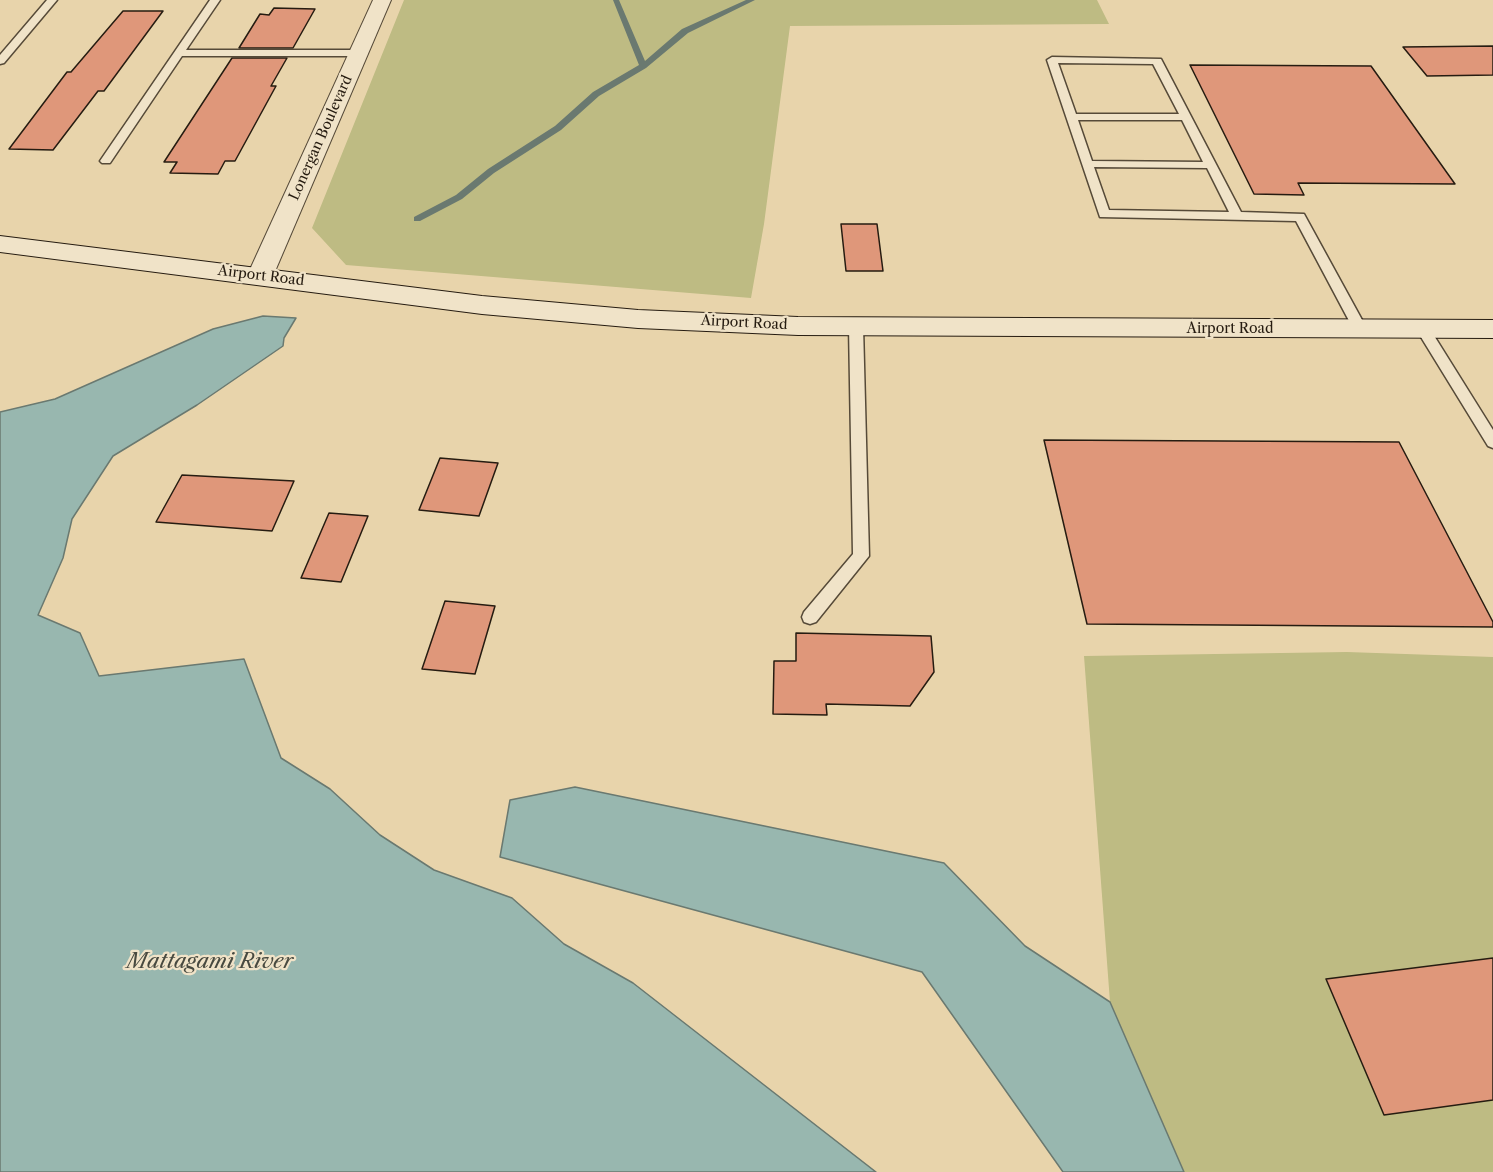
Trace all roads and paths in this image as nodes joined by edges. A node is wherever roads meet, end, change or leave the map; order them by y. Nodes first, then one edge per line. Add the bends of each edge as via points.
1 (52, 0) edge
2 (215, 0) edge
3 (382, 0) edge
4 (179, 53) junction
5 (359, 53) junction
6 (0, 61) edge
7 (1071, 117) junction
8 (1186, 117) junction
9 (106, 161) dead end
10 (1086, 164) junction
11 (1211, 165) junction
12 (1237, 216) junction
13 (0, 244) edge
14 (260, 276) junction
15 (856, 326) junction
16 (1360, 329) junction
17 (1423, 329) junction
18 (1493, 329) edge
19 (1493, 442) edge
20 (810, 617) dead end

1 - 6 lane
2 - 4 lane
3 - 5 main road, Lonergan Boulevard
4 - 5 lane
4 - 9 lane
5 - 14 main road, Lonergan Boulevard
7 - 8 lane
7 - 8 lane via 1052,60 1157,61
7 - 10 lane
8 - 11 lane
10 - 11 lane
10 - 12 lane via 1104,214
11 - 12 lane
12 - 16 lane via 1300,217
13 - 14 main road, Airport Road
14 - 15 main road, Airport Road via 482,305 627,318
15 - 16 main road, Airport Road
15 - 20 lane via 861,556
16 - 17 main road, Airport Road
17 - 18 main road, Airport Road
17 - 19 lane

